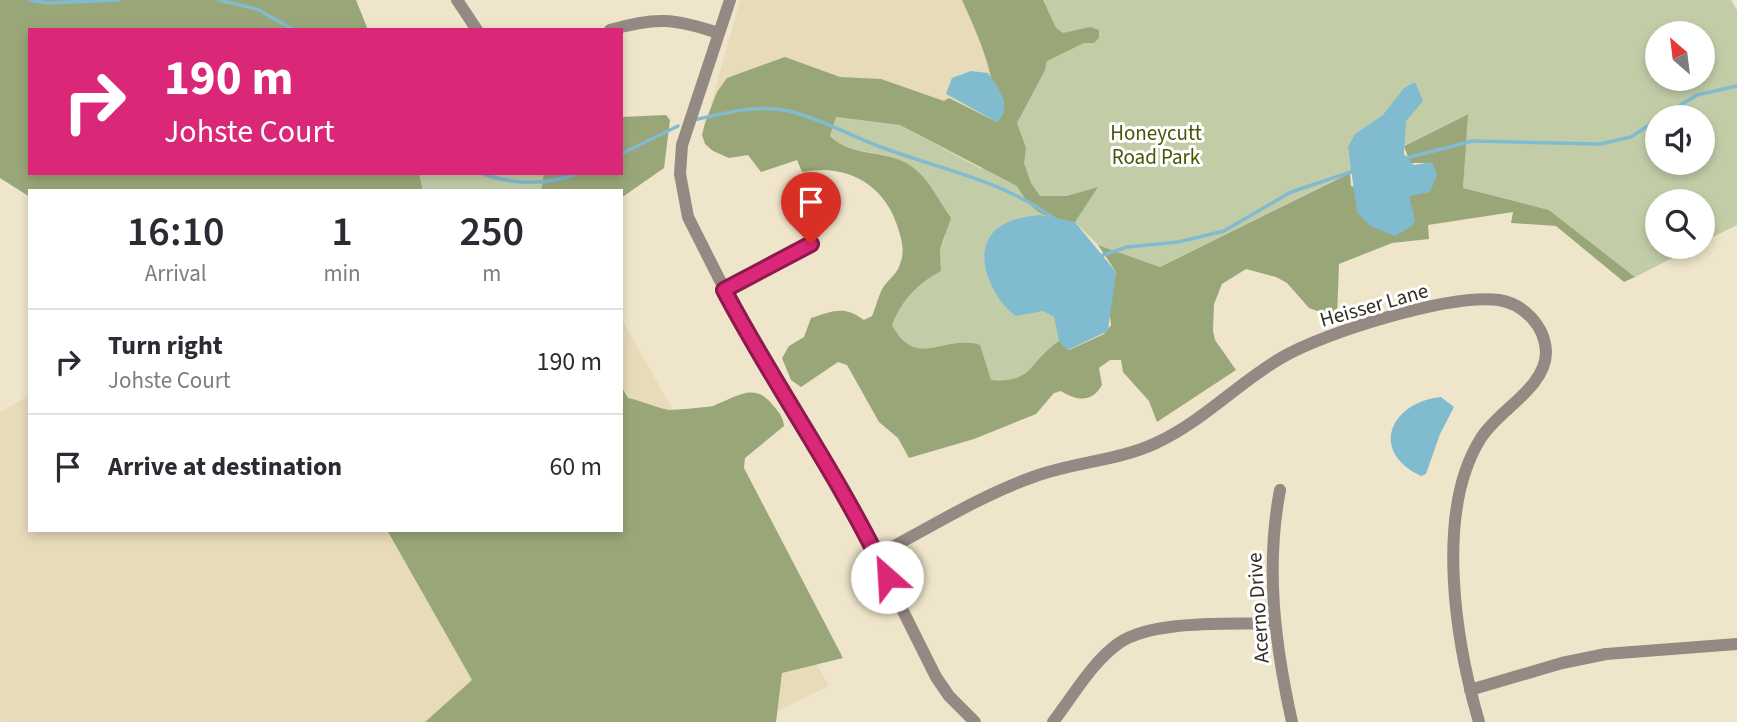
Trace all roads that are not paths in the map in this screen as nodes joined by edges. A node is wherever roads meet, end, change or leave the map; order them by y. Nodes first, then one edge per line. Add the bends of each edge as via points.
1 (457, 0) edge
2 (730, 0) edge
3 (476, 28) edge
4 (617, 28) edge
5 (718, 33) junction
6 (811, 244) dead end
7 (724, 290) junction
8 (1279, 490) dead end
9 (877, 555) junction
10 (1274, 623) junction
11 (1737, 644) edge
12 (1470, 690) junction
13 (975, 722) edge
14 (1053, 722) edge
15 (1292, 722) edge
16 (1479, 722) edge

1 - 3 street
2 - 5 street
4 - 5 street via 673,19
5 - 7 street via 685,131 680,174 692,230
6 - 7 street
7 - 9 street
8 - 10 street, Acerno Drive via 1271,573
9 - 12 street, Heisser Lane via 1031,477 1160,442 1263,369 1302,348 1410,311 1502,301 1531,316 1546,352 1541,374 1479,440 1459,499 1455,593 1461,657
9 - 13 street via 936,677
10 - 14 street via 1158,629 1129,638 1098,662
10 - 15 street, Acerno Drive
11 - 12 street via 1606,654
12 - 16 street, Heisser Lane

